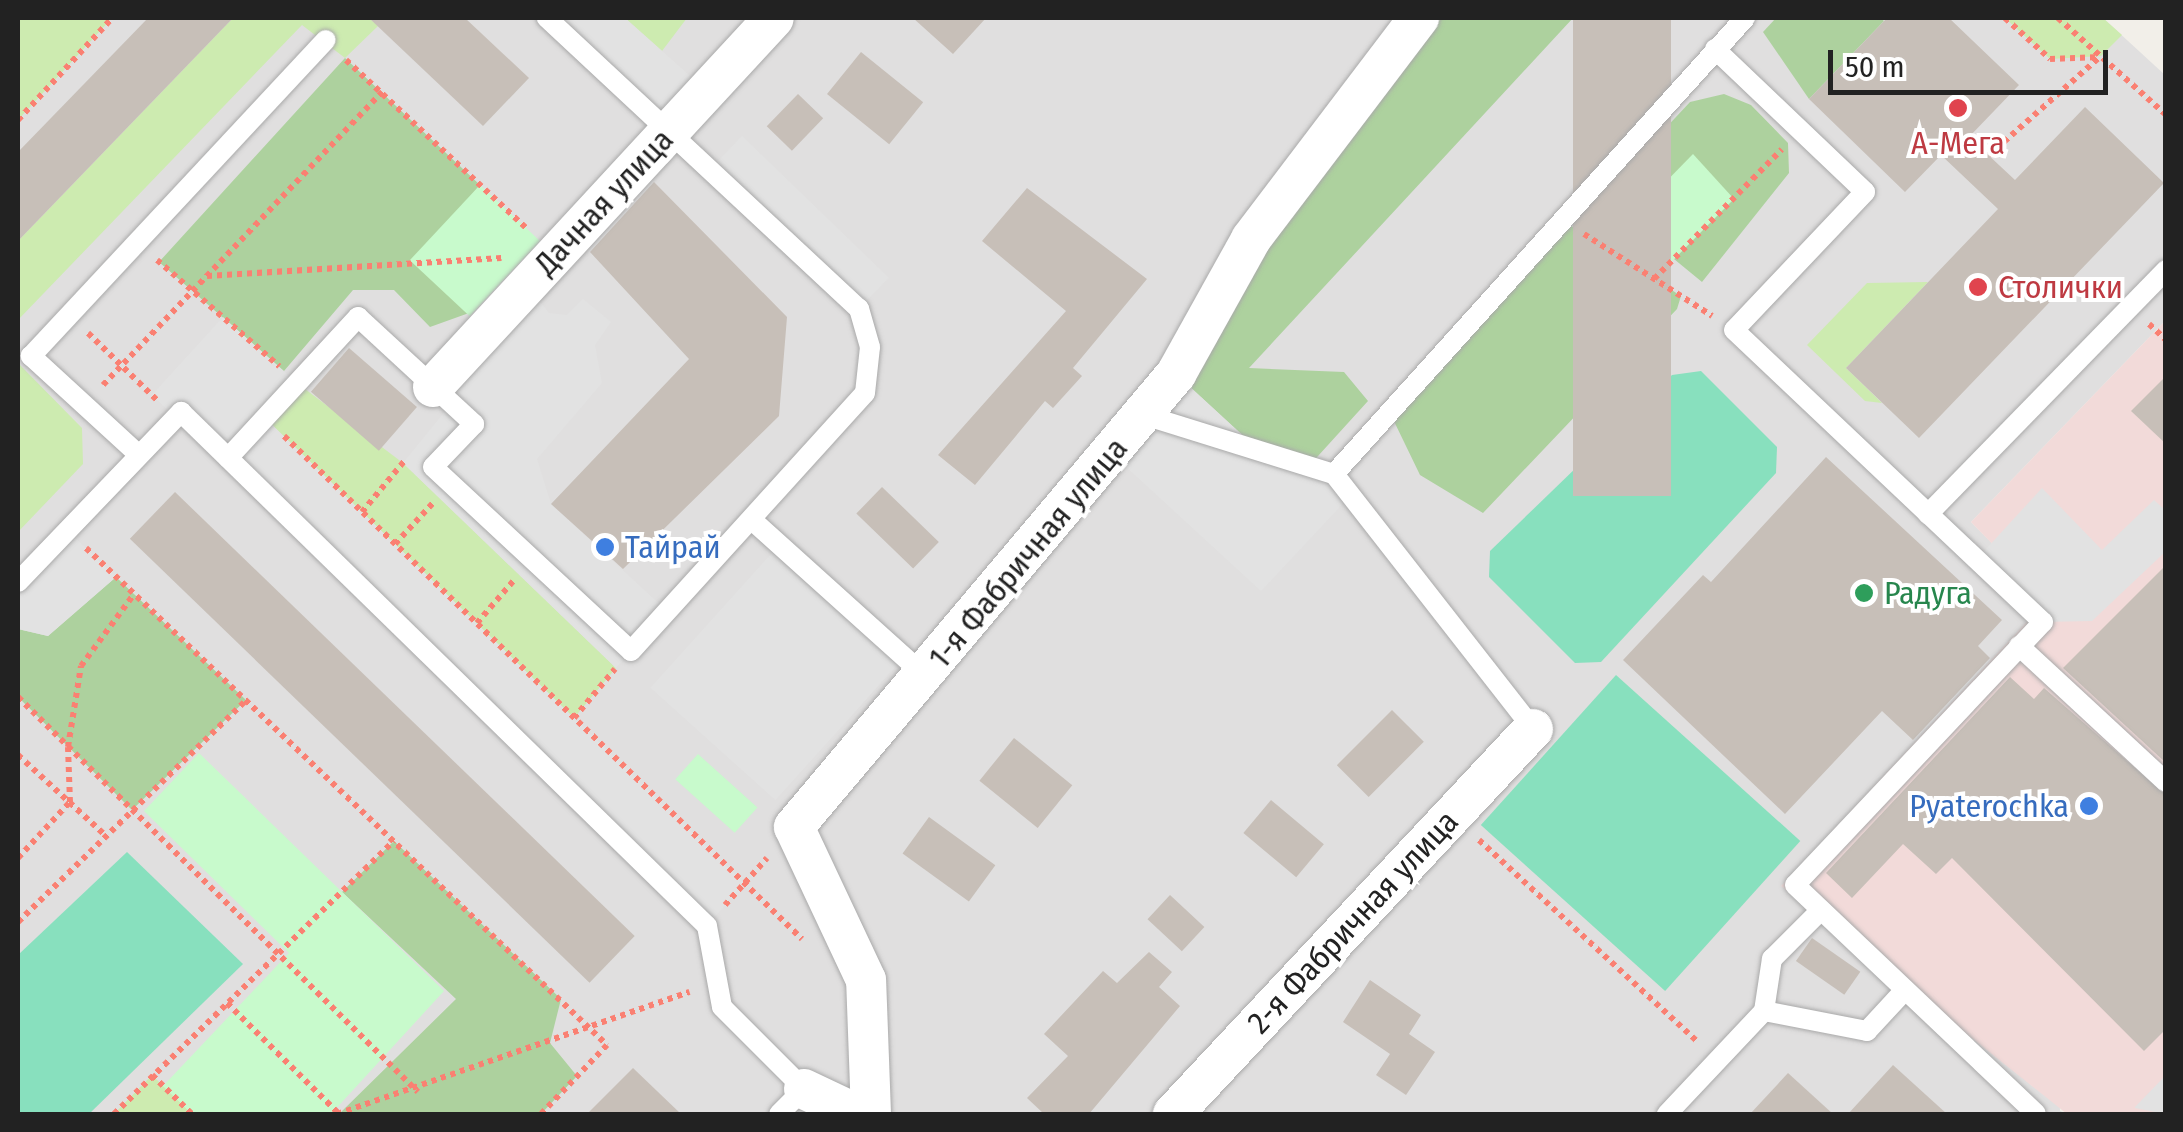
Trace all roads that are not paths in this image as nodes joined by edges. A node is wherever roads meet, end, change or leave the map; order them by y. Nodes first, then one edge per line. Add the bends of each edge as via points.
1 (547, 18) edge
2 (774, 18) edge
3 (1419, 18) edge
4 (1745, 18) edge
5 (326, 40) road end
6 (1715, 49) junction
7 (671, 130) junction
8 (2166, 270) edge
9 (433, 387) junction
10 (1144, 415) junction
11 (139, 455) junction
12 (228, 458) junction
13 (1334, 474) junction
14 (1928, 514) junction
15 (752, 520) junction
16 (18, 582) edge
17 (2019, 646) junction
18 (925, 676) junction
19 (1533, 729) joint
20 (2166, 782) edge
21 (1821, 910) junction
22 (1905, 990) junction
23 (1764, 1011) junction
24 (792, 1102) edge
25 (857, 1114) edge
26 (872, 1114) edge
27 (1173, 1114) edge
28 (1667, 1114) edge
29 (2036, 1114) edge

1 - 7 lane
2 - 7 street, Дачная улица
3 - 10 street, 1-я Фабричная улица via 1250,239 1176,374
4 - 6 lane
5 - 11 lane via 32,356
6 - 13 lane
6 - 14 lane via 1865,192 1734,330
7 - 9 street, Дачная улица
7 - 15 lane via 859,309 870,348 865,393
8 - 14 lane
9 - 12 lane via 358,317
9 - 15 lane via 474,424 433,468 631,651
10 - 13 lane
10 - 18 street, 1-я Фабричная улица
11 - 12 lane via 181,412
11 - 16 lane
12 - 24 lane via 708,926 722,1007
13 - 19 lane
14 - 17 lane via 2042,622
15 - 18 lane
17 - 20 lane
17 - 21 lane via 1794,885
18 - 26 street, 1-я Фабричная улица via 794,827 866,980
19 - 27 street, 2-я Фабричная улица
21 - 22 lane
21 - 23 lane via 1772,958
22 - 23 lane via 1867,1031
22 - 29 lane
23 - 28 lane
24 - 25 street

